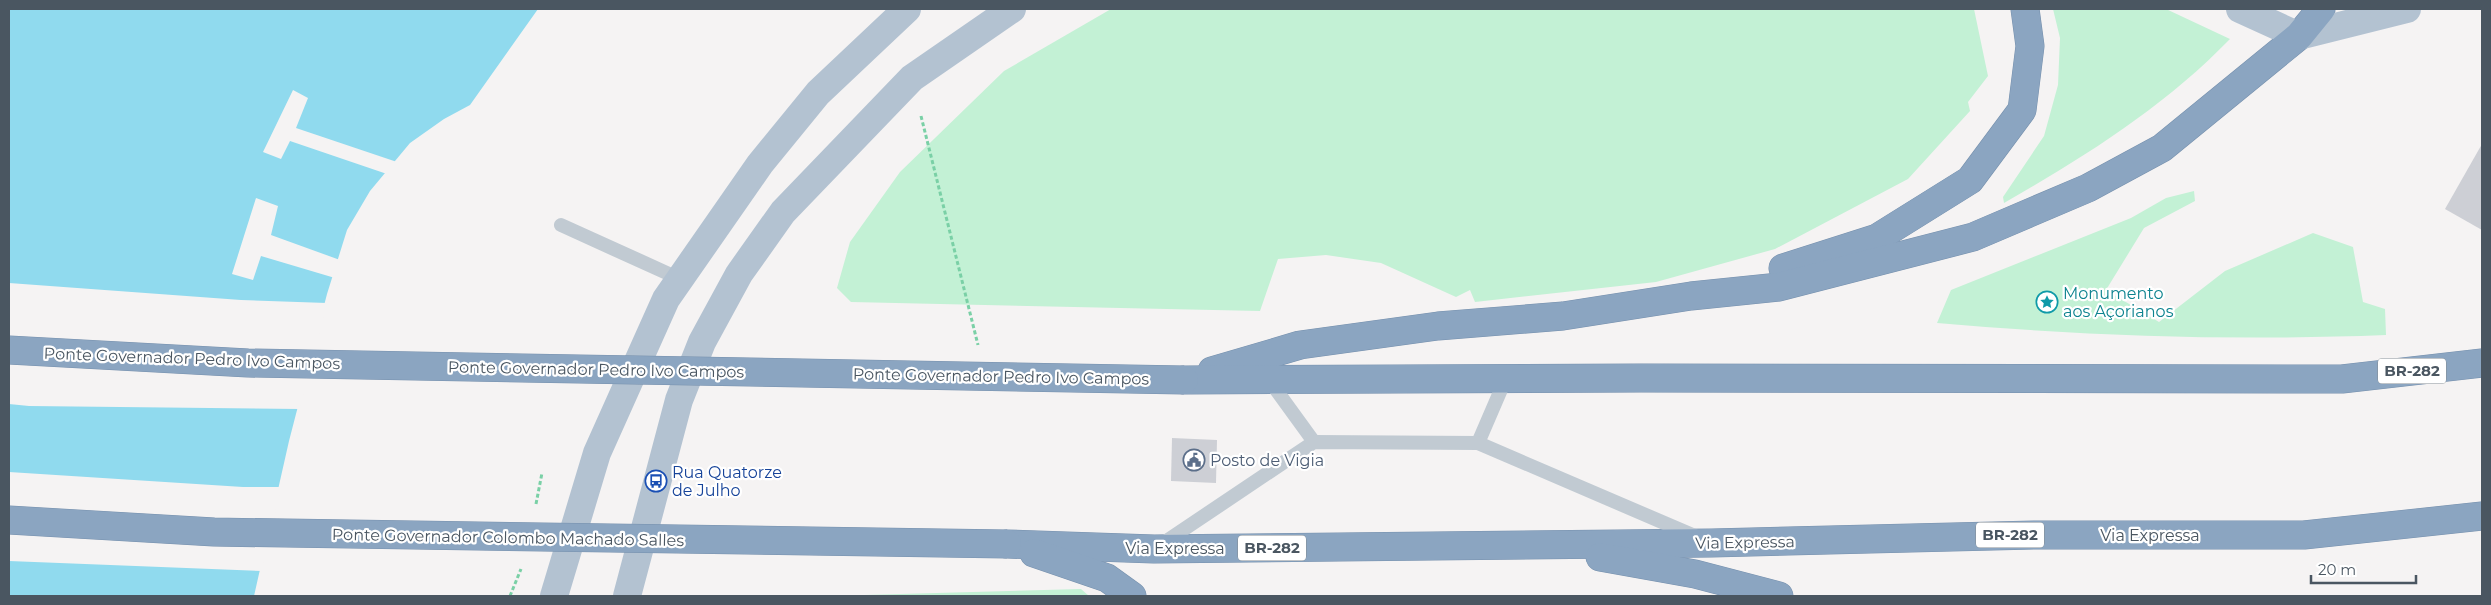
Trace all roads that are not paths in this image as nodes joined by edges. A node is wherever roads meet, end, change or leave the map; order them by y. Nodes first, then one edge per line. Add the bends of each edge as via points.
1 (907, 9) edge
2 (1012, 9) edge
3 (2025, 9) edge
4 (2240, 9) edge
5 (2321, 9) edge
6 (2407, 9) edge
7 (2299, 36) junction
8 (560, 225) dead end
9 (680, 279) junction
10 (1691, 296) junction
11 (9, 350) edge
12 (2482, 364) edge
13 (1506, 378) junction
14 (1184, 380) junction
15 (1269, 380) junction
16 (1314, 442) junction
17 (1478, 443) junction
18 (2482, 516) edge
19 (9, 520) edge
20 (1712, 543) junction
21 (1007, 544) junction
22 (1537, 545) junction
23 (1154, 549) junction
24 (554, 596) edge
25 (627, 596) edge
26 (1132, 596) edge
27 (1781, 596) edge

1 - 9 main road via 818,93 760,164
2 - 25 main road via 912,78 783,212 739,274 702,342 679,400
3 - 10 highway via 2030,46 2022,110 1970,180 1877,238
4 - 7 main road
5 - 7 highway
6 - 7 main road
7 - 10 highway via 2162,148 2088,188 1972,237 1779,287
8 - 9 lane
9 - 24 main road via 666,300 597,453
10 - 14 highway via 1563,316 1438,326 1300,345
11 - 14 highway, Ponte Governador Pedro Ivo Campos, bridge via 248,363
12 - 13 highway, BR-282 via 2342,379
13 - 15 highway, BR-282
13 - 17 lane
14 - 15 highway, BR-282
15 - 16 lane
16 - 17 lane
16 - 23 lane
17 - 20 lane
18 - 20 highway, Via Expressa / BR-282 via 2304,535 2034,535
19 - 21 highway, Ponte Governador Colombo Machado Salles, bridge via 214,532
20 - 22 highway, Via Expressa / BR-282
21 - 23 highway, Via Expressa / BR-282
21 - 26 highway via 1107,578
22 - 23 highway, Via Expressa / BR-282
22 - 27 highway via 1695,574

